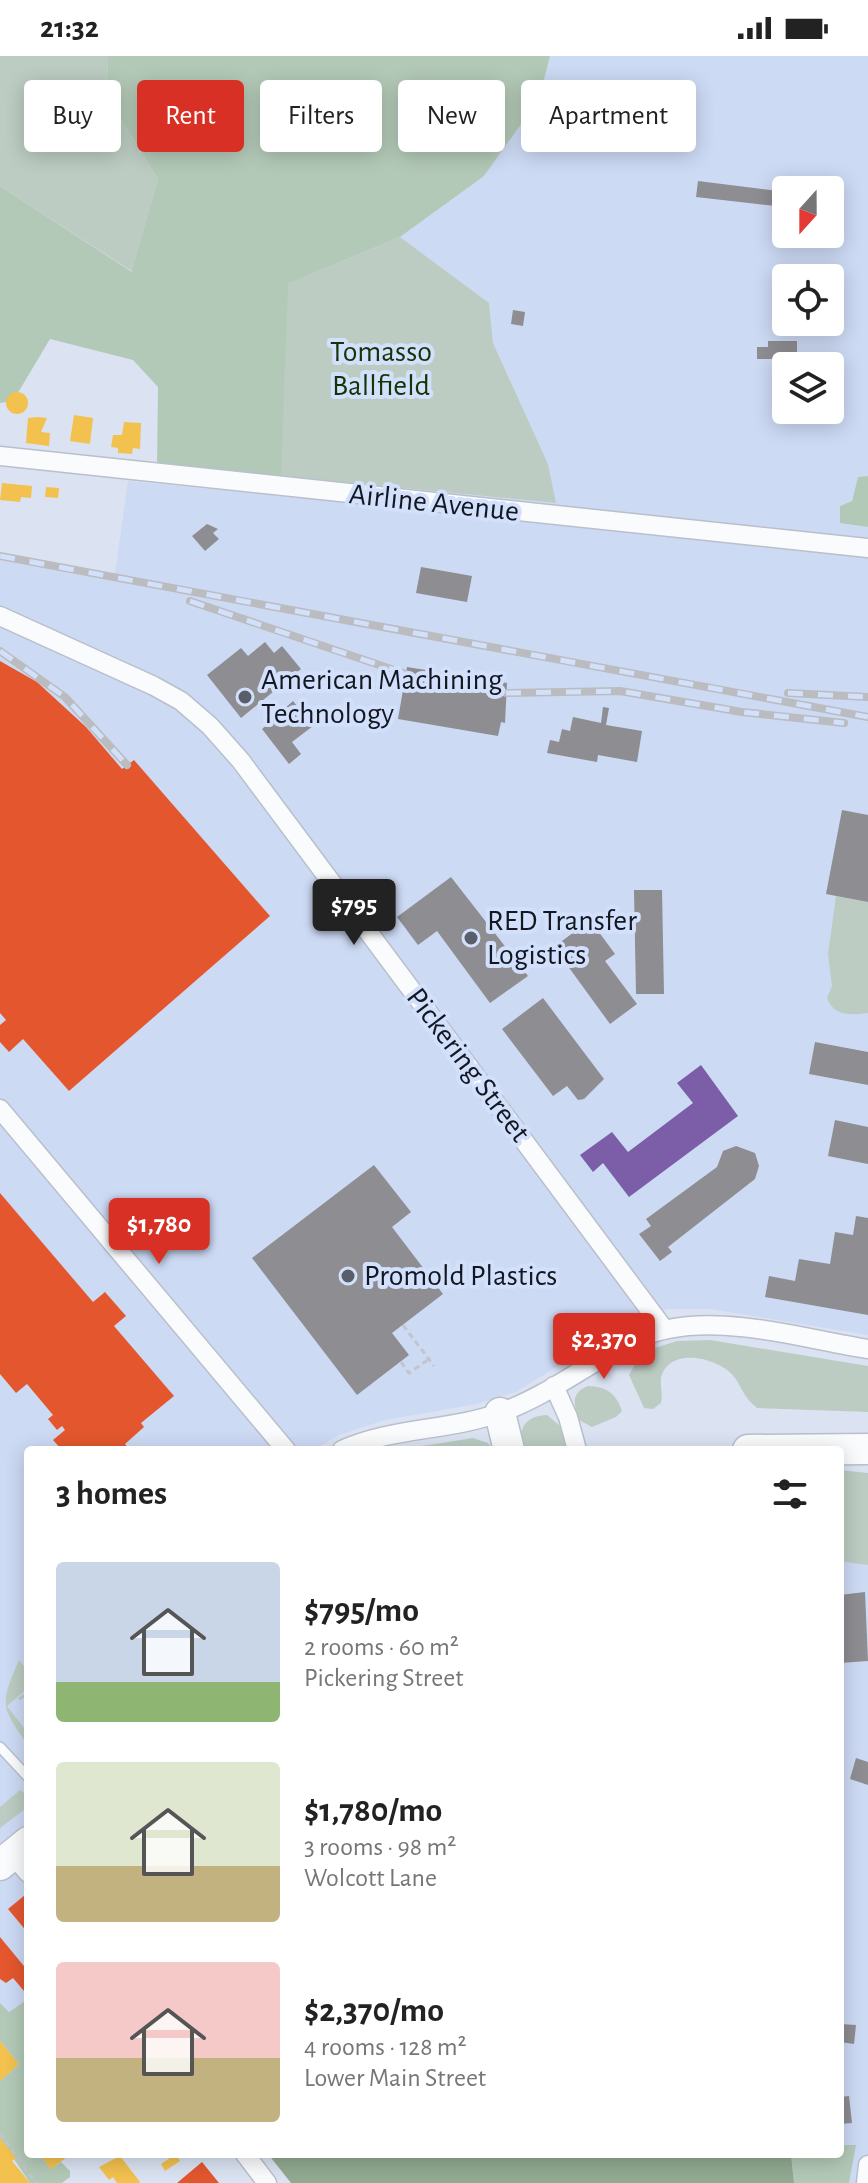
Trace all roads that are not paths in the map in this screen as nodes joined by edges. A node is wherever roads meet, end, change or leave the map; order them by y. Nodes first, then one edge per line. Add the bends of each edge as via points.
1 (0, 456) edge
2 (868, 548) edge
3 (0, 616) edge
4 (0, 1109) edge
5 (664, 1329) junction
6 (868, 1349) edge
7 (554, 1386) junction
8 (500, 1413) junction
9 (283, 1446) edge
10 (354, 1446) edge
11 (508, 1446) edge
12 (576, 1446) edge
13 (844, 1449) edge
14 (868, 1449) edge
15 (0, 1747) edge
16 (24, 1773) edge
17 (248, 2158) edge
18 (868, 2165) edge
19 (267, 2183) edge
20 (866, 2183) edge

1 - 2 street, Airline Avenue
3 - 5 street, Pickering Street via 154,686 210,726
4 - 9 street
5 - 6 street via 721,1326
5 - 7 street via 636,1339
7 - 8 street
7 - 12 street
8 - 10 street
8 - 11 highway
13 - 14 highway
15 - 16 lane
17 - 19 street
18 - 20 street

